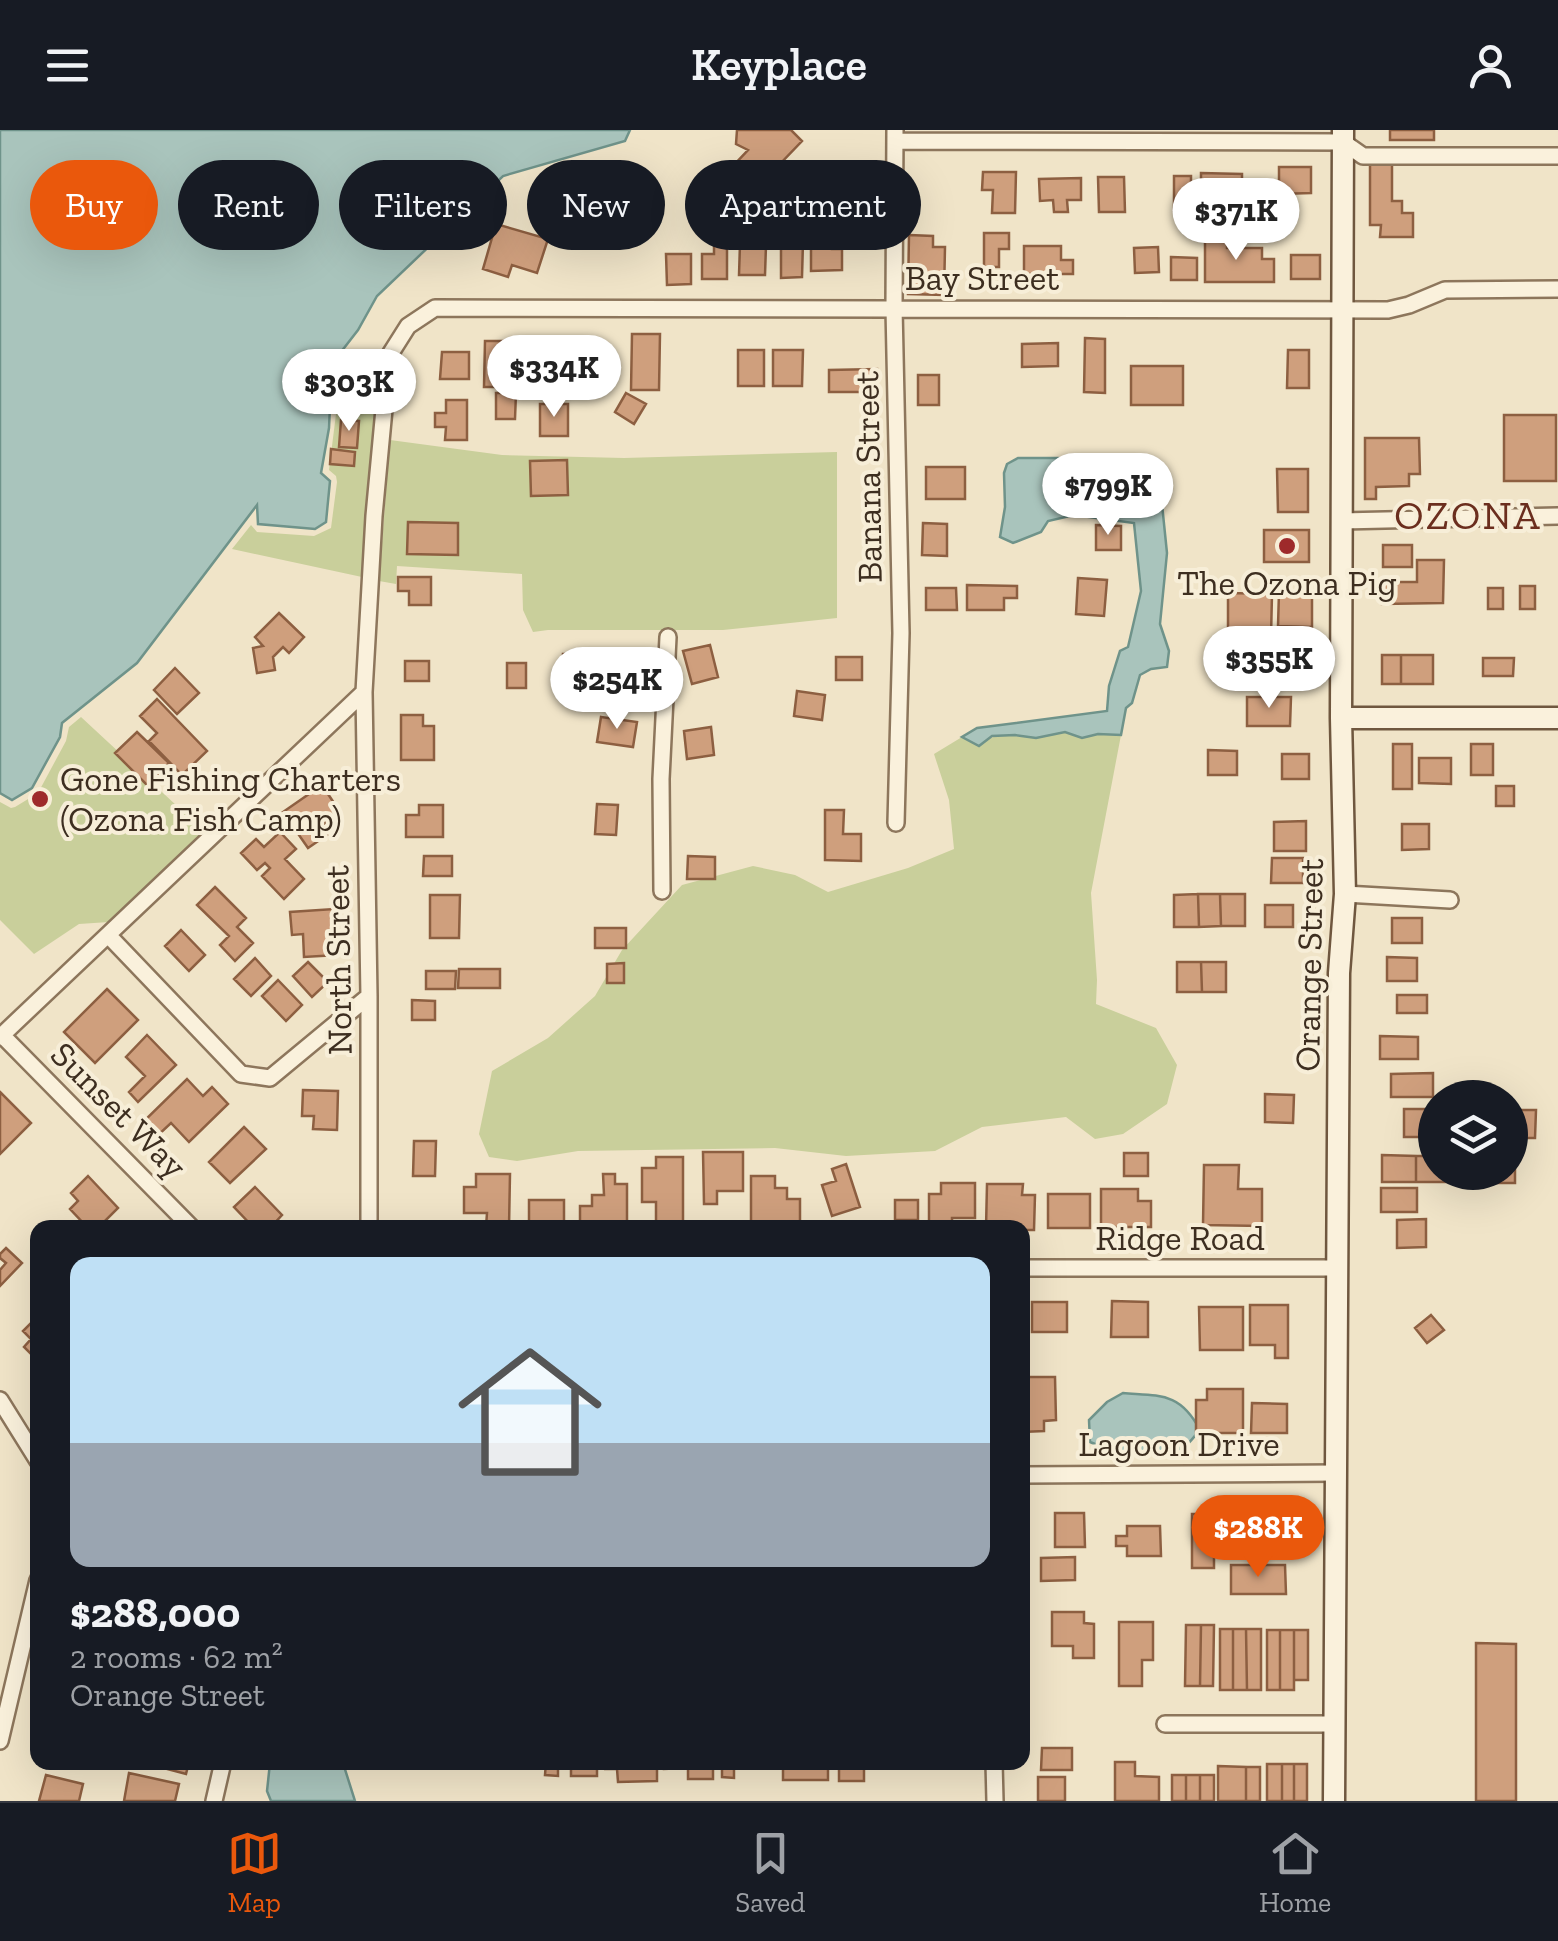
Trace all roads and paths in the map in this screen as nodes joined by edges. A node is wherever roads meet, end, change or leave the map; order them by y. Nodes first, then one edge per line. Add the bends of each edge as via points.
1 (895, 136) edge
2 (1343, 136) edge
3 (1558, 156) edge
4 (1558, 289) edge
5 (894, 308) junction
6 (1343, 309) junction
7 (408, 326) joint
8 (1558, 516) edge
9 (1342, 522) junction
10 (668, 637) dead end
11 (364, 692) junction
12 (1341, 718) junction
13 (1558, 718) edge
14 (896, 824) dead end
15 (662, 891) dead end
16 (1345, 894) junction
17 (1450, 900) dead end
18 (108, 935) junction
19 (369, 996) junction
20 (1, 1036) edge
21 (184, 1220) edge
22 (368, 1220) edge
23 (1030, 1268) edge
24 (1338, 1268) junction
25 (0, 1400) edge
26 (30, 1448) edge
27 (1336, 1473) junction
28 (1030, 1474) edge
29 (30, 1614) edge
30 (1165, 1724) dead end
31 (1336, 1724) junction
32 (0, 1741) edge
33 (221, 1770) edge
34 (994, 1770) edge
35 (214, 1801) edge
36 (995, 1801) edge
37 (1334, 1801) edge

1 - 2 street
1 - 5 street, Banana Street
2 - 3 street via 1363,156
2 - 6 street, Orange Street
4 - 6 street, Bay Street via 1446,290 1388,310
5 - 6 street, Bay Street
5 - 7 street, Bay Street via 435,308
5 - 14 street, Banana Street via 901,633
6 - 9 street, Orange Street
7 - 11 street, North Street via 389,356
8 - 9 street
9 - 12 street, Orange Street
10 - 15 street
11 - 18 street
11 - 19 street, North Street
12 - 13 street
12 - 16 street, Orange Street
16 - 17 street
16 - 24 street, Orange Street
18 - 19 street via 240,1074 270,1078
18 - 20 street
19 - 22 street, North Street
20 - 21 street, Sunset Way
23 - 24 street, Ridge Road
24 - 27 street, Orange Street
25 - 26 street
27 - 28 street, Lagoon Drive
27 - 31 street, Orange Street
29 - 32 street
30 - 31 street
31 - 37 street, Orange Street
33 - 35 street
34 - 36 street

